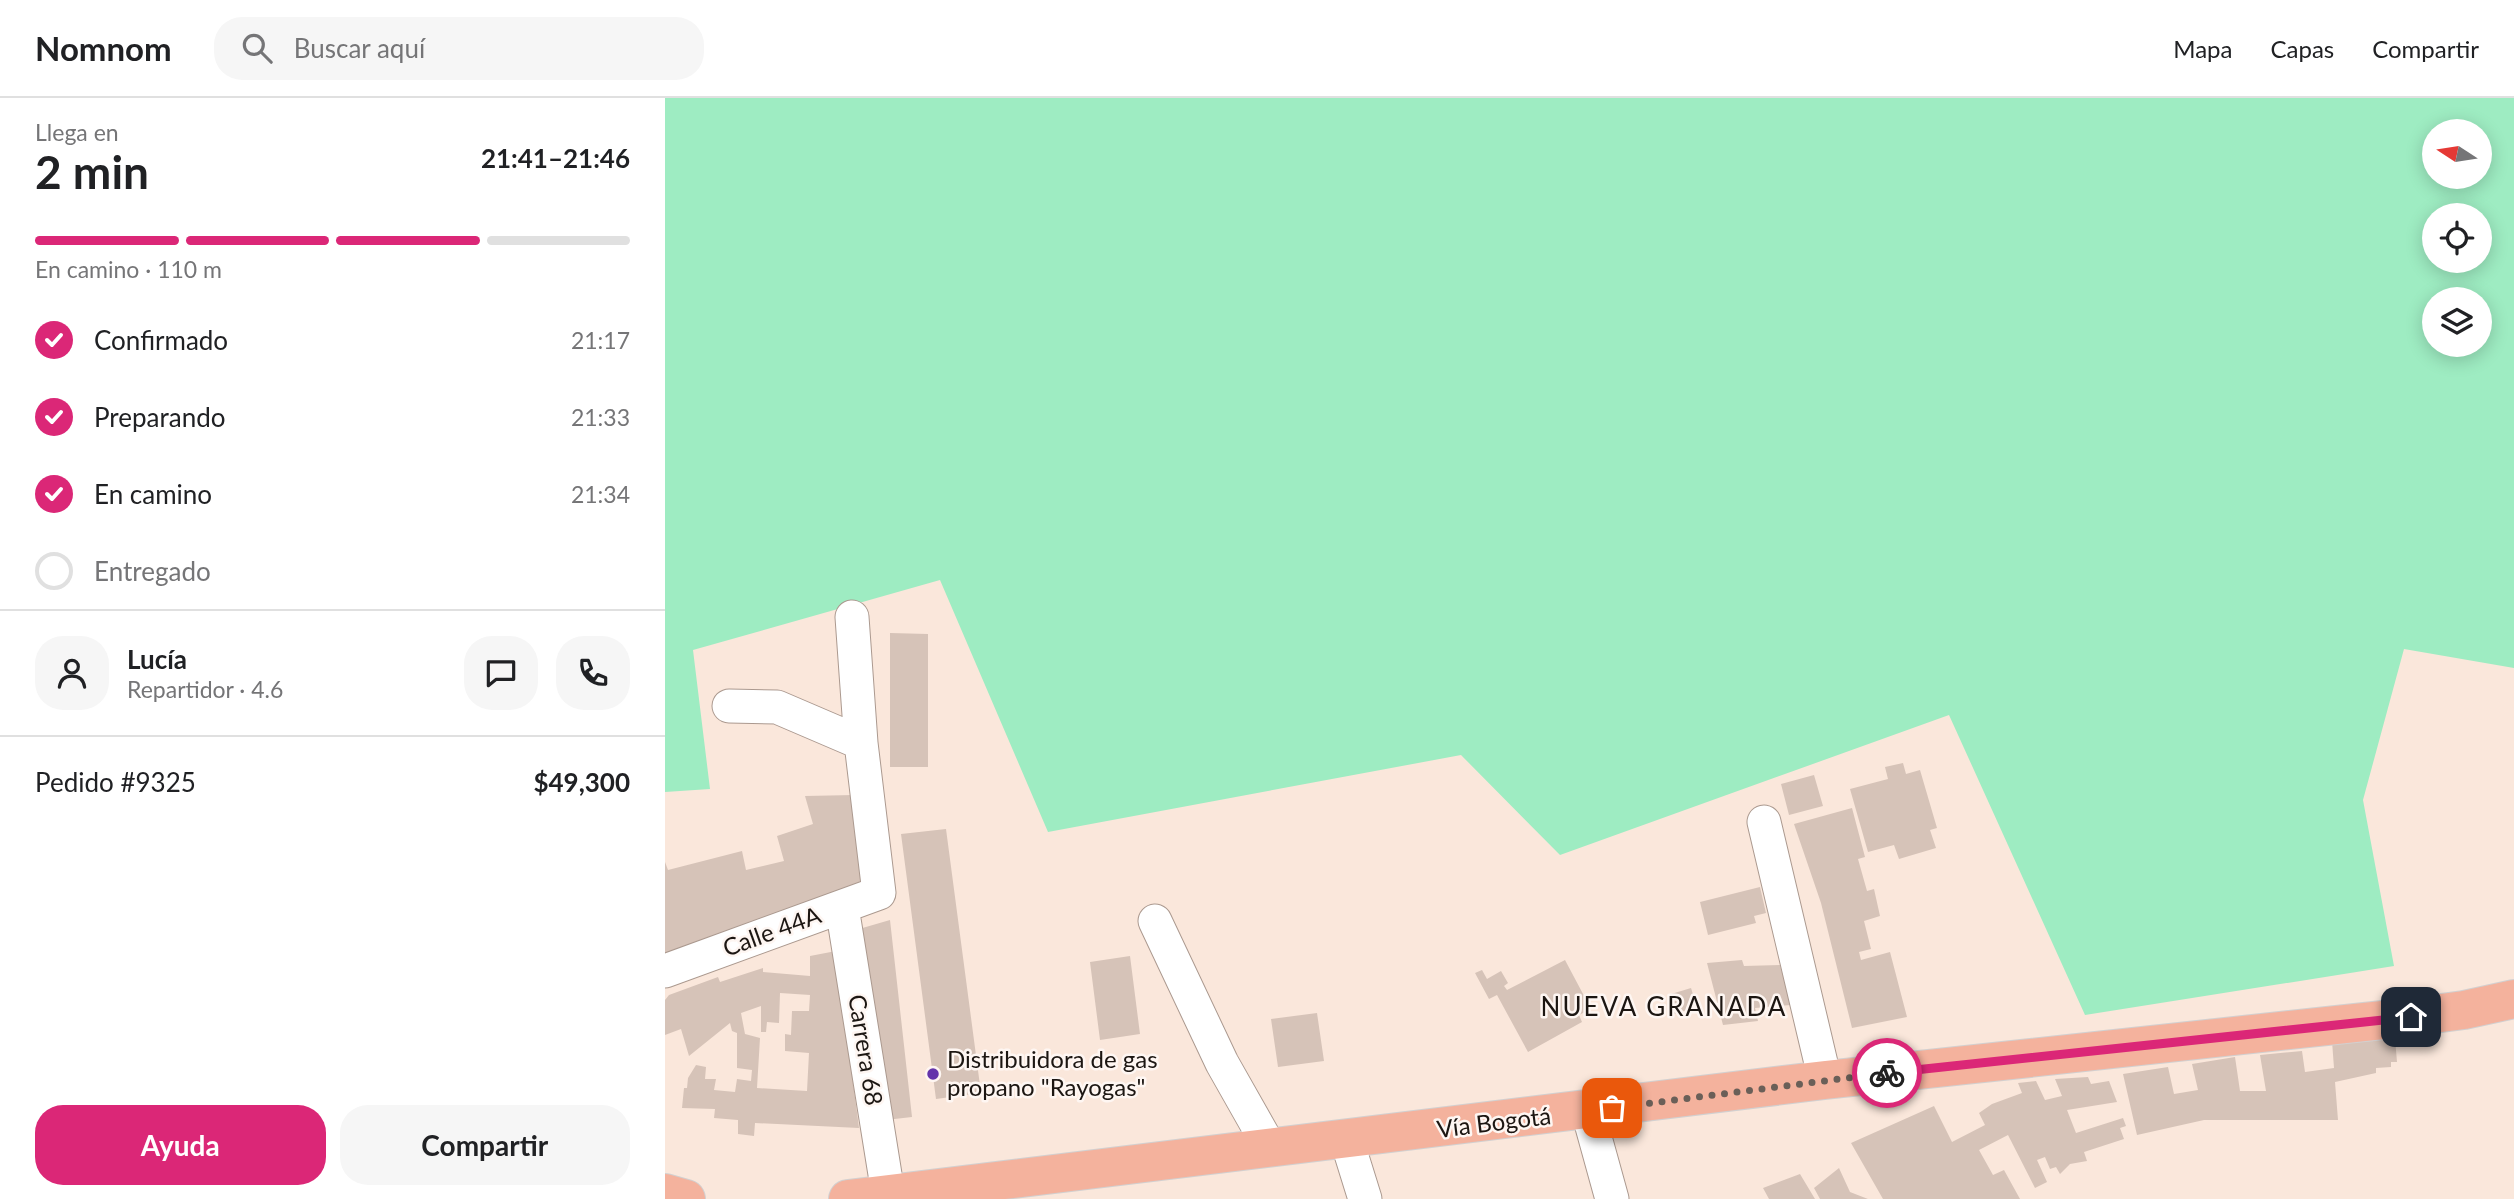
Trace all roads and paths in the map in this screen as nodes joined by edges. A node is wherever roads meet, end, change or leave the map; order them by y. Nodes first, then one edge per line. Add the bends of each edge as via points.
1 (852, 618) dead end
2 (729, 706) dead end
3 (861, 743) junction
4 (1764, 822) dead end
5 (842, 907) junction
6 (1155, 921) dead end
7 (665, 971) edge
8 (2514, 999) edge
9 (1825, 1080) junction
10 (1588, 1112) junction
11 (1347, 1141) junction
12 (1269, 1146) junction
13 (665, 1193) edge
14 (888, 1193) junction
15 (686, 1199) edge
16 (848, 1199) edge
17 (1365, 1199) edge
18 (1612, 1199) edge

1 - 3 street
2 - 3 street via 777,707
3 - 5 street, Calle 44A via 879,893
4 - 9 street
5 - 7 street, Calle 44A
5 - 14 street, Carrera 68
6 - 12 street via 1222,1063
8 - 9 main road, Vía Bogotá via 2425,1016
9 - 10 main road, Vía Bogotá
10 - 11 main road, Vía Bogotá
10 - 18 street
11 - 12 main road, Vía Bogotá
11 - 17 street
12 - 14 main road, Vía Bogotá
13 - 15 main road
14 - 16 main road, Vía Bogotá

